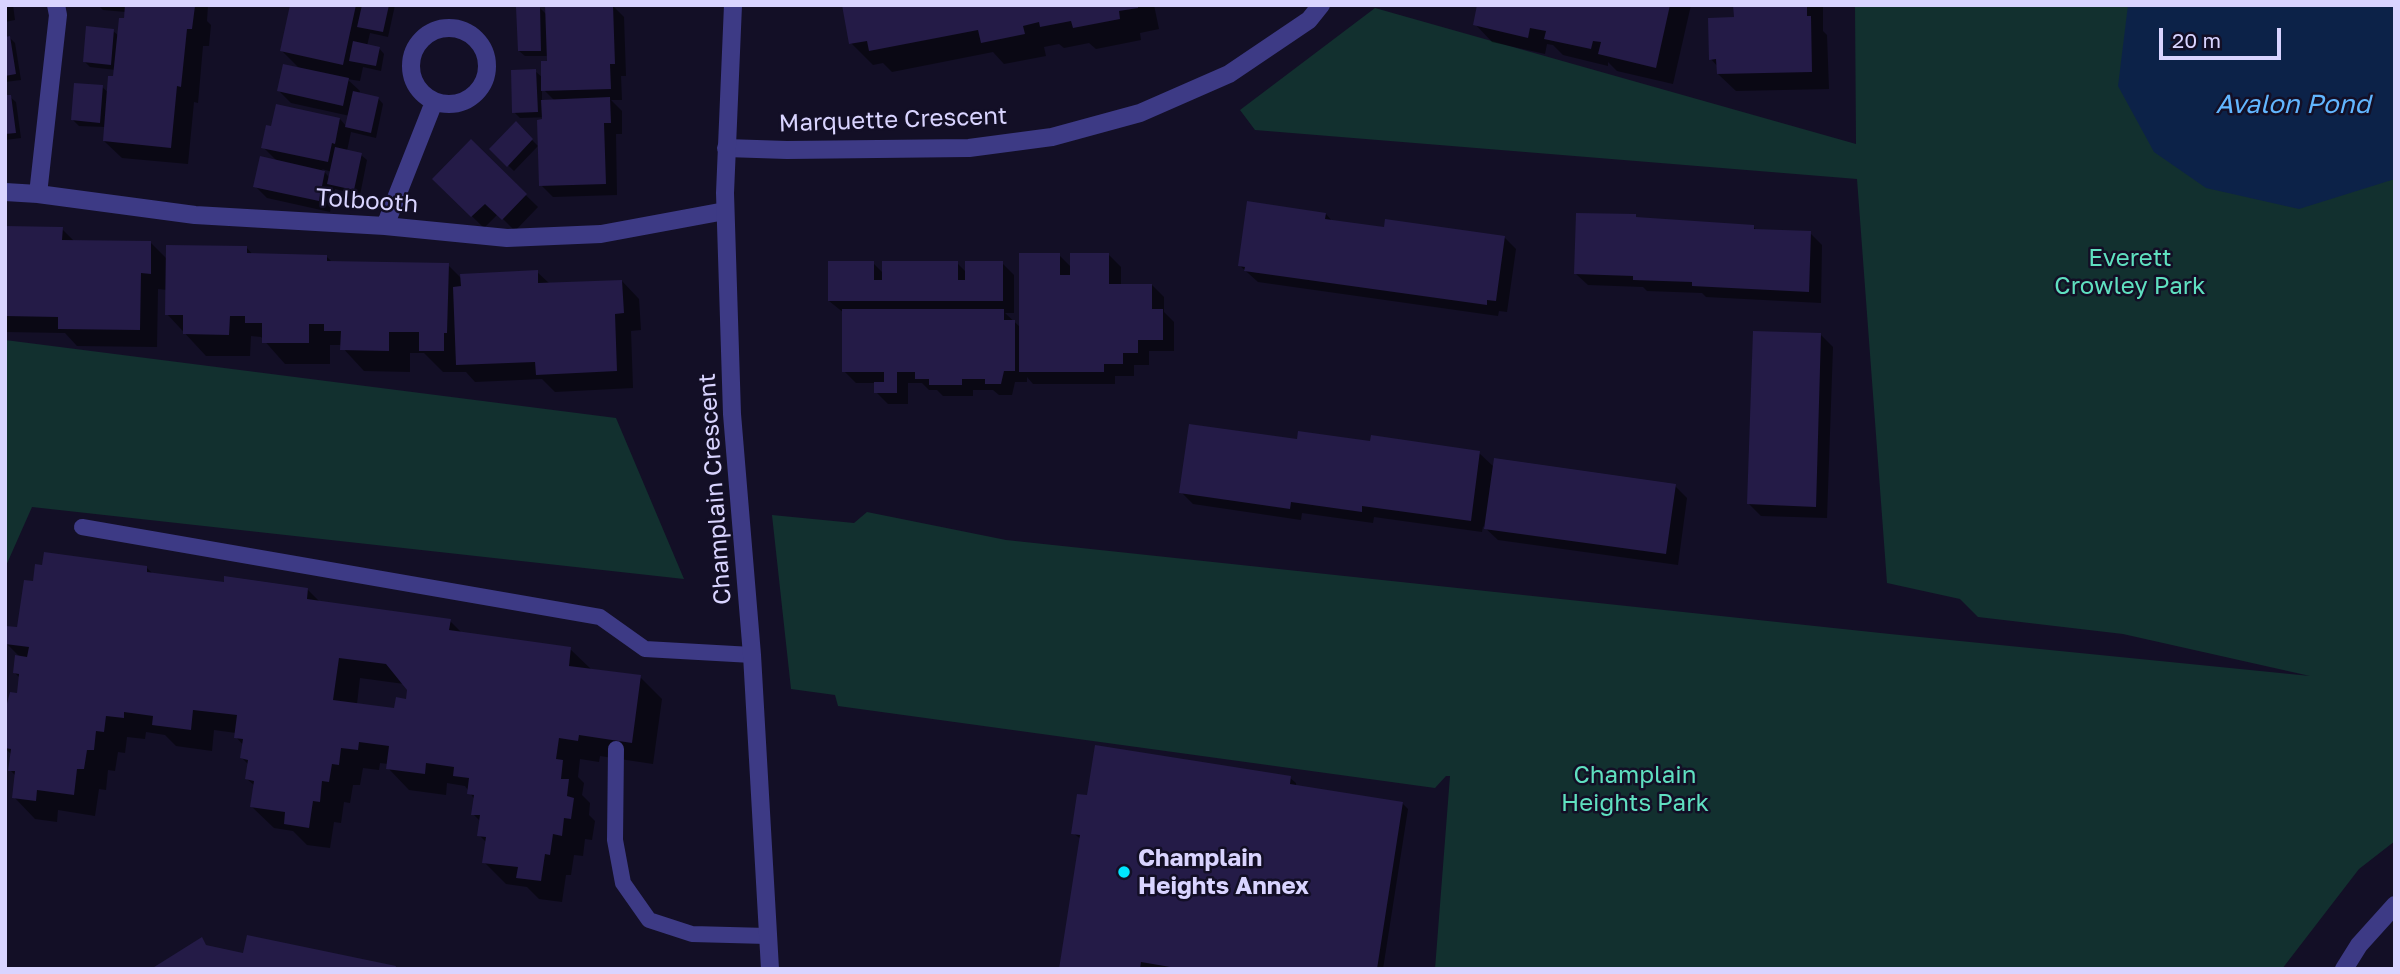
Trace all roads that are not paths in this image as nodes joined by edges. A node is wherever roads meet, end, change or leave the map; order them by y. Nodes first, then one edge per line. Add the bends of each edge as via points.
1 (56, 5) edge
2 (733, 5) edge
3 (1321, 5) edge
4 (434, 102) junction
5 (726, 148) junction
6 (5, 192) edge
7 (38, 194) junction
8 (725, 211) junction
9 (385, 226) junction
10 (82, 527) dead end
11 (752, 656) junction
12 (616, 749) dead end
13 (2395, 905) edge
14 (767, 936) junction
15 (770, 969) edge
16 (2344, 969) edge

1 - 7 street
2 - 5 street, Champlain Crescent
3 - 5 street, Marquette Crescent via 1309,20 1229,74 1140,113 1052,137 969,148
4 - 4 street via 467,101 486,78 485,51 466,31 438,30 415,47 412,78
4 - 9 street
5 - 8 street, Champlain Crescent
6 - 7 street, Tolbooth
7 - 9 street, Tolbooth via 195,215
8 - 9 street, Tolbooth via 601,234 507,238
8 - 11 street, Champlain Crescent via 732,414
10 - 11 lane via 600,617 645,649
11 - 14 street, Champlain Crescent
12 - 14 lane via 615,840 623,883 649,920 692,934
13 - 16 street
14 - 15 street, Champlain Crescent

